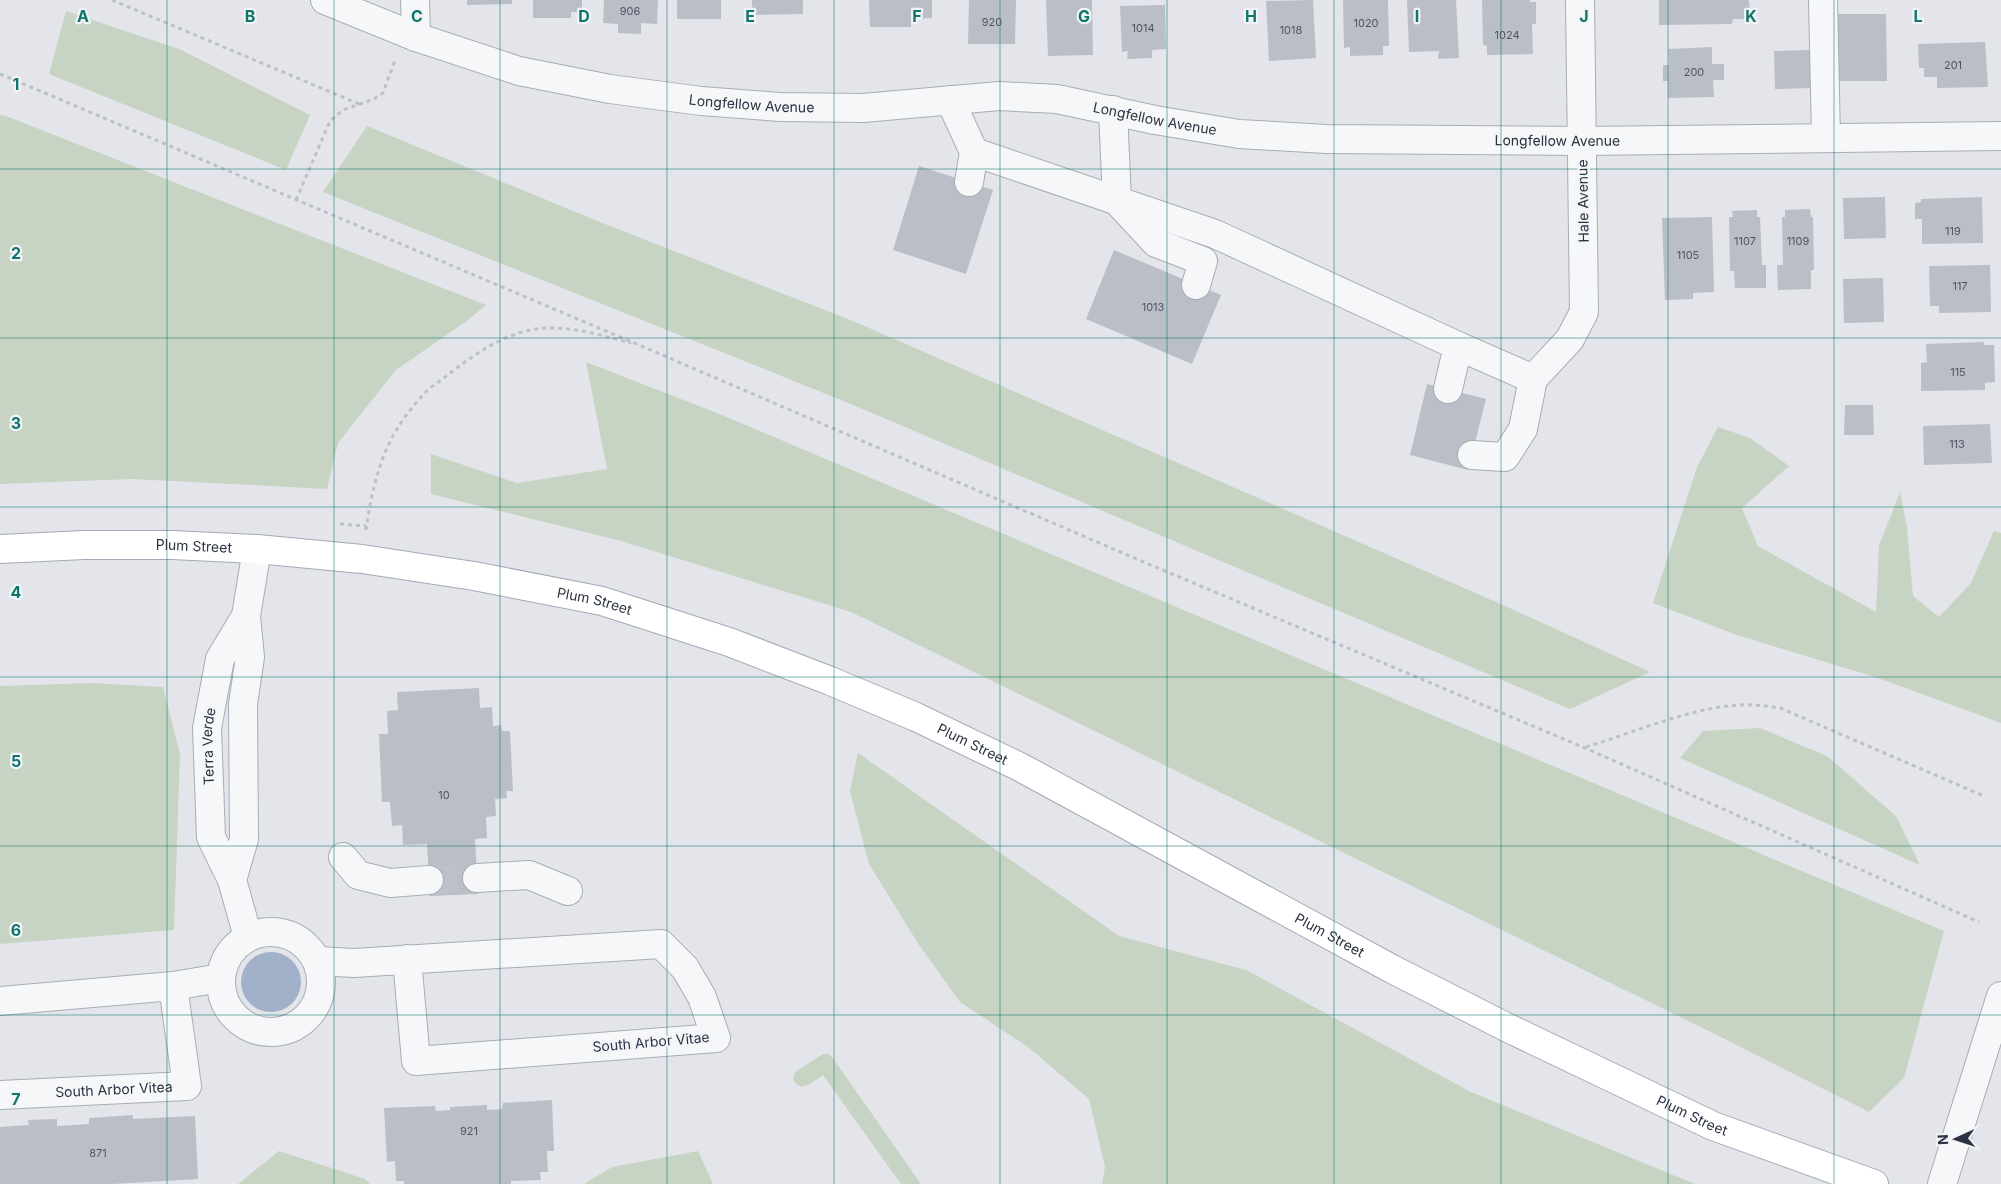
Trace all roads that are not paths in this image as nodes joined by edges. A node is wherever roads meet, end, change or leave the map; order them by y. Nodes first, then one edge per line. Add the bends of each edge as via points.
1 (325, 0) edge
2 (415, 0) edge
3 (1580, 0) edge
4 (1823, 0) edge
5 (410, 35) junction
6 (950, 100) junction
7 (1113, 110) junction
8 (2001, 136) edge
9 (1826, 138) junction
10 (1582, 141) junction
11 (974, 152) junction
12 (970, 182) dead end
13 (1117, 201) junction
14 (1196, 285) dead end
15 (1458, 346) junction
16 (1533, 379) junction
17 (1448, 389) dead end
18 (1472, 456) dead end
19 (0, 549) edge
20 (257, 549) junction
21 (246, 616) junction
22 (343, 857) dead end
23 (477, 878) tunnel mouth
24 (232, 880) junction
25 (429, 880) tunnel mouth
26 (568, 891) dead end
27 (248, 937) junction
28 (407, 959) junction
29 (318, 961) junction
30 (221, 978) junction
31 (173, 986) junction
32 (2001, 996) edge
33 (0, 1001) edge
34 (0, 1096) edge
35 (1874, 1184) edge
36 (1942, 1184) edge

1 - 5 street, Longfellow Avenue
2 - 5 street
3 - 10 street, Hale Avenue
4 - 9 street
5 - 6 street, Longfellow Avenue via 519,71 610,89 701,100 780,107 863,108
6 - 7 street, Longfellow Avenue via 999,96 1057,98
6 - 11 street
7 - 10 street, Longfellow Avenue via 1239,134 1336,139
7 - 13 street
8 - 9 street, Longfellow Avenue
9 - 10 street, Longfellow Avenue
10 - 16 street, Hale Avenue via 1584,312 1570,339
11 - 12 street
11 - 13 street
13 - 14 street via 1156,243 1203,261
13 - 15 street via 1215,234
15 - 16 street
15 - 17 street
16 - 18 street via 1523,429 1505,457
19 - 20 main road, Plum Street via 84,544 172,544
20 - 21 street, Terra Verde
20 - 35 main road, Plum Street via 362,559 474,576 602,601 730,642 828,680 916,717 1020,767 1508,1028 1713,1126
21 - 24 street, Terra Verde via 250,656 244,704 244,839
21 - 24 street, Terra Verde via 220,659 207,728 211,837
22 - 25 street via 358,876 390,883
23 - 26 street via 529,875
24 - 27 street, Terra Verde
27 - 29 street via 263,931 296,937
27 - 30 street via 234,947 225,961
28 - 28 street, South Arbor Vitae via 661,944 685,968 702,997 716,1038 416,1061
28 - 29 street, South Arbor Vitae
29 - 30 street via 322,977 321,994 314,1008 304,1021 273,1033 241,1023 229,1010 222,995
30 - 31 street
31 - 33 street
31 - 34 street, South Arbor Vitea via 187,1086
32 - 36 street

